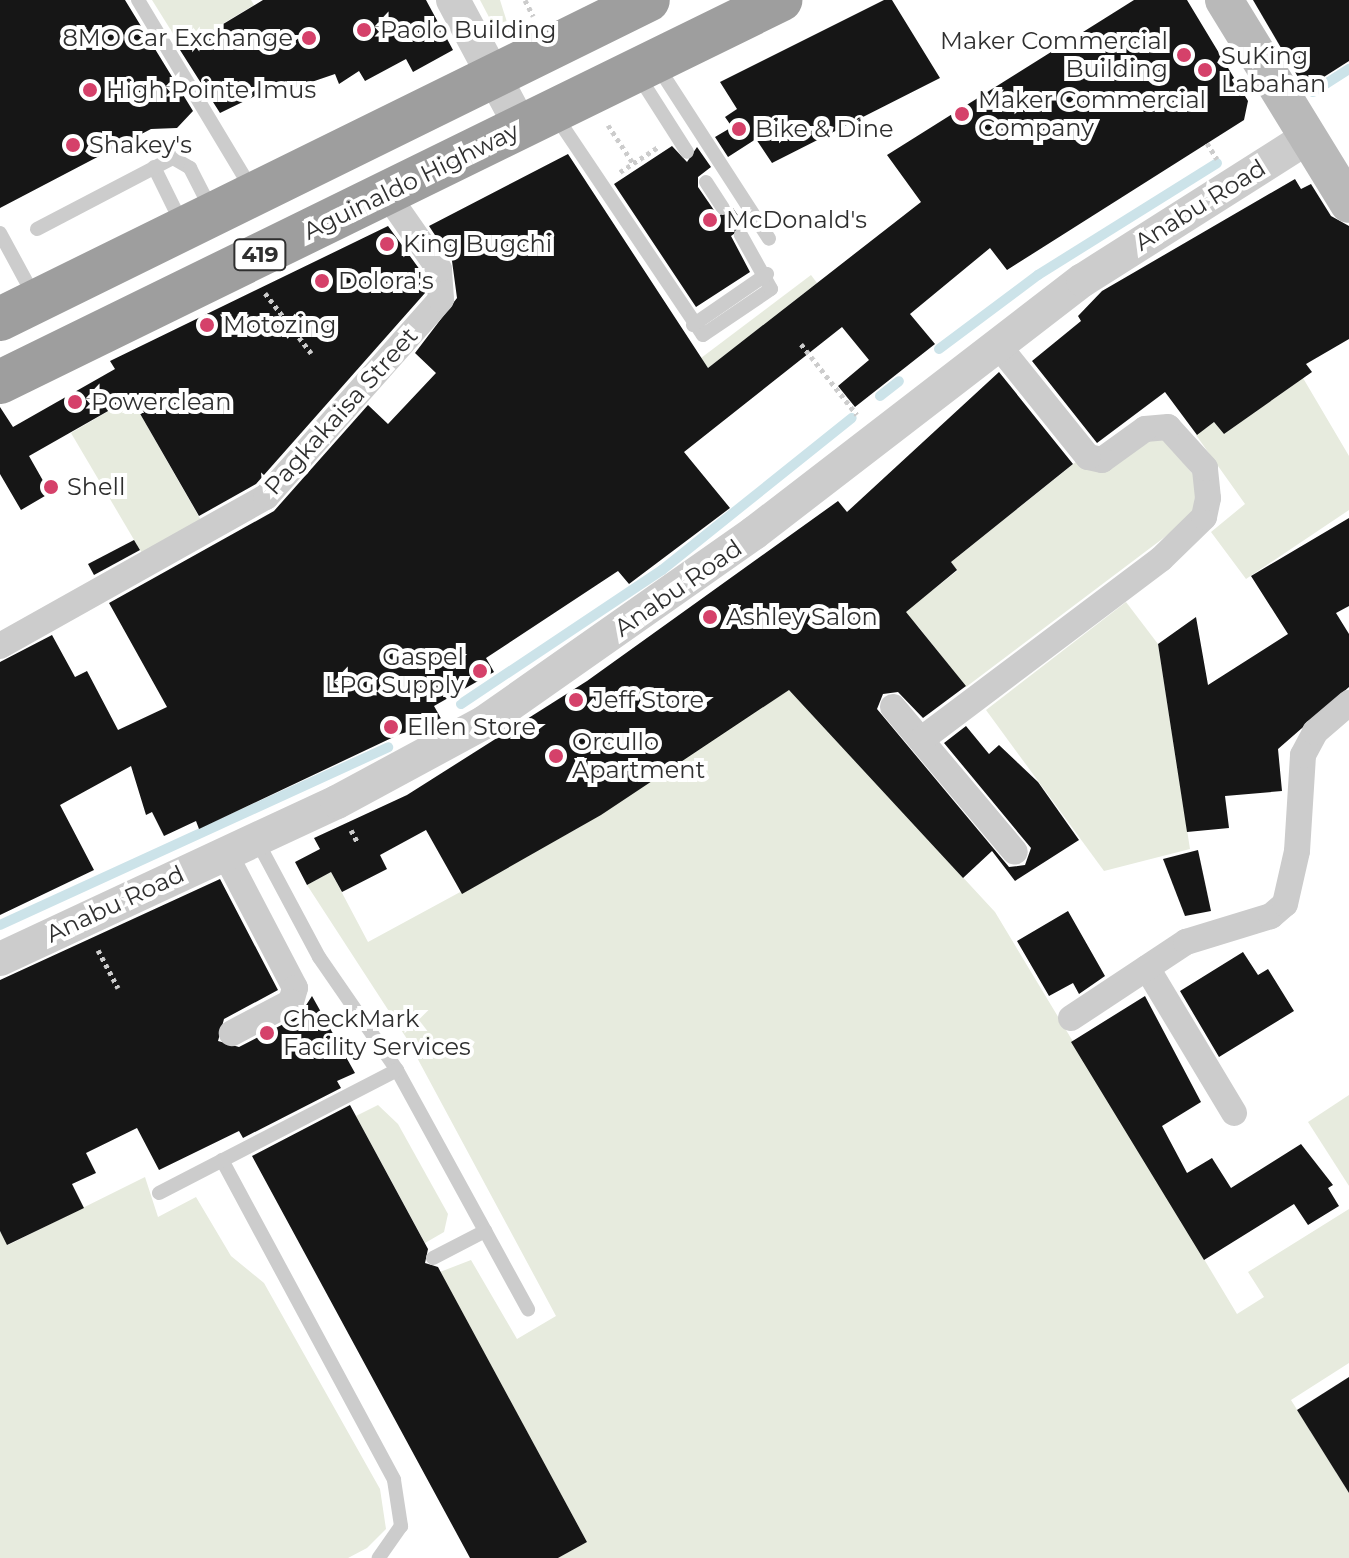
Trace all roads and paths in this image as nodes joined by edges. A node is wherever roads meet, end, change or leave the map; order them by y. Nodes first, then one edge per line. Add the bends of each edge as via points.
1 (138, 0) edge
2 (453, 0) edge
3 (525, 0) edge
4 (780, 0) edge
5 (1224, 0) edge
6 (636, 3) edge
7 (531, 11) dead end
8 (645, 66) junction
9 (493, 75) junction
10 (599, 110) dead end
11 (537, 119) junction
12 (1308, 137) junction
13 (687, 152) dead end
14 (637, 163) dead end
15 (154, 167) junction
16 (706, 182) dead end
17 (254, 193) junction
18 (386, 193) junction
19 (1349, 204) edge
20 (723, 208) dead end
21 (198, 221) junction
22 (37, 229) dead end
23 (0, 233) edge
24 (741, 235) dead end
25 (769, 239) dead end
26 (273, 302) dead end
27 (18, 310) edge
28 (801, 344) dead end
29 (997, 344) junction
30 (311, 353) dead end
31 (0, 382) edge
32 (876, 436) junction
33 (0, 646) edge
34 (1349, 703) edge
35 (893, 707) dead end
36 (922, 739) junction
37 (256, 839) junction
38 (1015, 852) dead end
39 (225, 854) junction
40 (80, 919) junction
41 (0, 959) edge
42 (1147, 968) junction
43 (118, 988) dead end
44 (1071, 1018) dead end
45 (232, 1033) dead end
46 (397, 1070) junction
47 (1234, 1113) dead end
48 (222, 1160) junction
49 (159, 1193) dead end
50 (485, 1231) junction
51 (433, 1258) dead end
52 (528, 1309) dead end
53 (379, 1558) edge

1 - 17 lane
2 - 9 street
3 - 7 path
4 - 8 highway, Aguinaldo Highway / 419
5 - 12 main road
6 - 9 highway, 419
8 - 11 highway, Aguinaldo Highway / 419
8 - 13 lane
8 - 25 lane
9 - 11 street
9 - 17 highway, 419
10 - 14 path
11 - 18 highway, Aguinaldo Highway / 419
11 - 24 lane via 693,325 709,336 768,295 767,274
12 - 19 main road
12 - 29 street, Anabu Road via 1119,256
15 - 21 lane
15 - 21 lane via 173,158 186,163
15 - 22 lane
16 - 20 lane
17 - 21 highway, 419
18 - 31 highway, Aguinaldo Highway / 419
18 - 33 street, Pagkakaisa Street via 439,269 441,299 266,497
21 - 27 highway, 419
23 - 27 lane
26 - 30 path
28 - 32 path
29 - 32 street, Anabu Road
29 - 36 street via 1088,457 1102,460 1145,429 1168,427 1205,468 1208,498 1204,517 1161,559
32 - 37 street, Anabu Road via 754,533 520,700 409,765
34 - 42 street via 1315,732 1303,755 1297,851 1285,904 1271,916 1213,928
35 - 36 street
36 - 38 street
37 - 39 street, Anabu Road
37 - 46 lane via 319,957
39 - 40 street, Anabu Road
39 - 45 street via 295,988 291,1002
40 - 41 street, Anabu Road
40 - 43 path
42 - 44 street
42 - 47 street
46 - 48 lane
46 - 50 lane
48 - 49 lane
48 - 53 lane via 403,1503 394,1545
50 - 51 lane
50 - 52 lane

